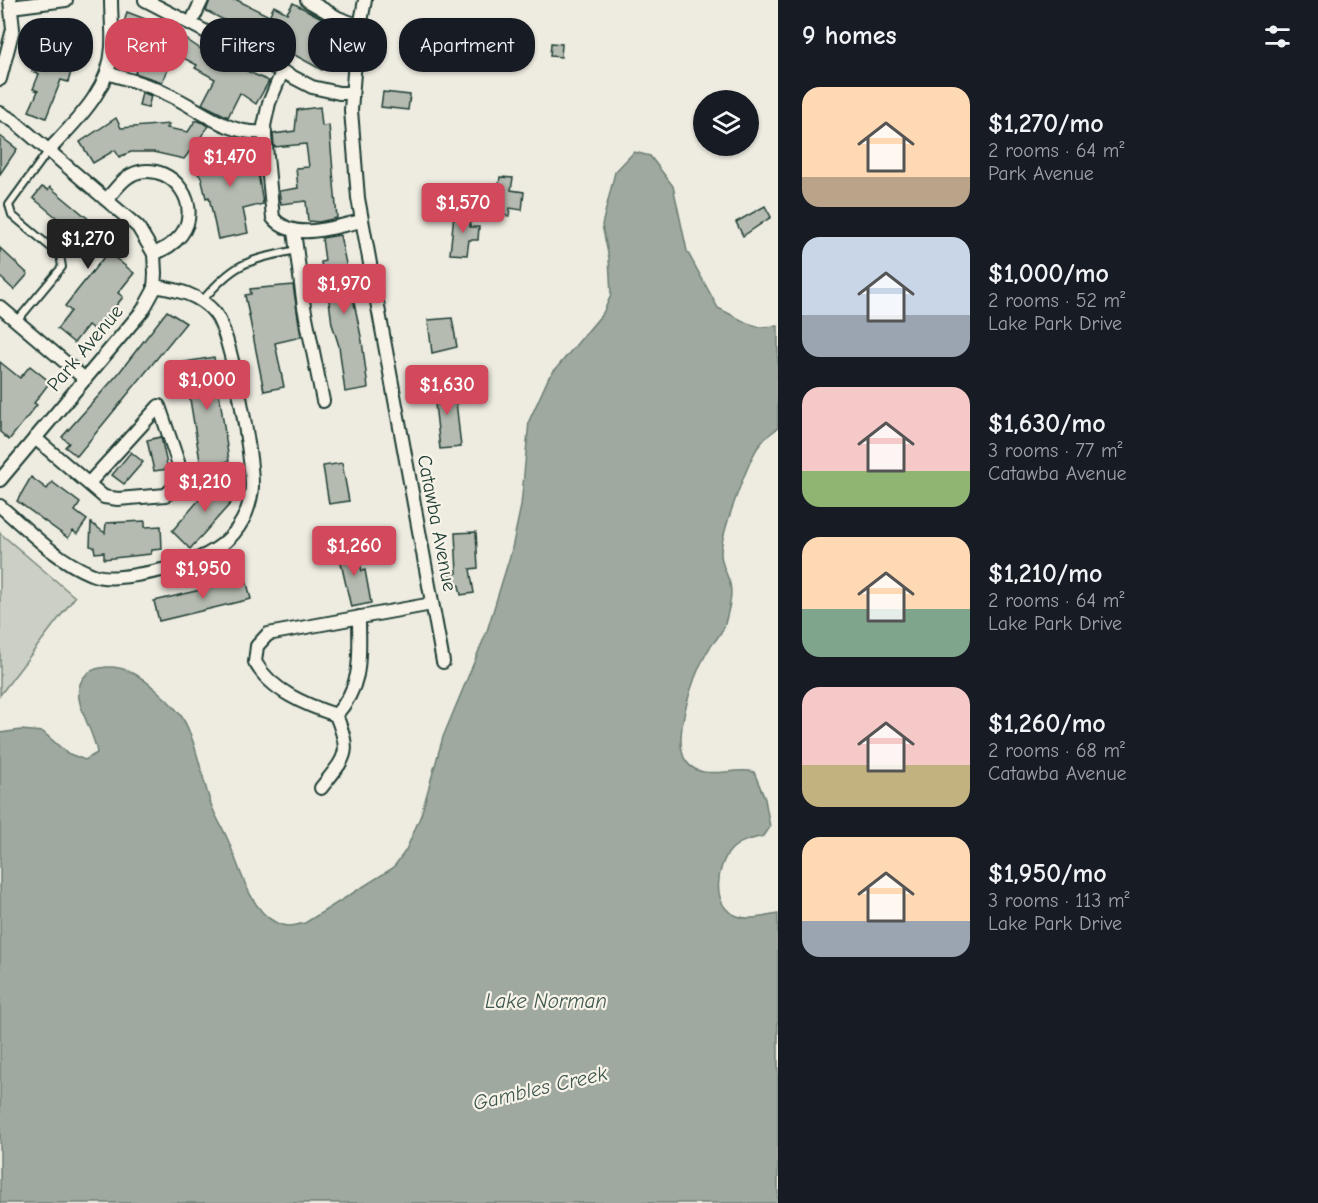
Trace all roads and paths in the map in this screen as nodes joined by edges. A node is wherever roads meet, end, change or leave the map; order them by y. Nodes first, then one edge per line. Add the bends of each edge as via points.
1 (66, 0) edge
2 (111, 0) edge
3 (145, 0) edge
4 (202, 0) edge
5 (307, 0) edge
6 (365, 0) edge
7 (10, 4) edge
8 (338, 18) edge
9 (362, 18) edge
10 (191, 23) junction
11 (200, 28) edge
12 (282, 72) joint
13 (355, 72) edge
14 (107, 73) junction
15 (0, 80) edge
16 (352, 93) junction
17 (0, 112) edge
18 (264, 132) junction
19 (49, 150) junction
20 (107, 199) junction
21 (362, 221) junction
22 (294, 231) junction
23 (296, 250) junction
24 (154, 254) junction
25 (154, 286) junction
26 (202, 301) junction
27 (0, 307) edge
28 (17, 321) junction
29 (85, 379) junction
30 (323, 401) dead end
31 (35, 438) junction
32 (0, 480) edge
33 (89, 483) junction
34 (0, 506) edge
35 (432, 604) junction
36 (359, 617) junction
37 (443, 662) dead end
38 (336, 715) junction
39 (321, 788) dead end

1 - 7 street
2 - 14 street via 112,49
3 - 10 street
4 - 10 street
5 - 8 street
6 - 9 street, Catawba Avenue
7 - 15 street via 10,46
10 - 11 street
12 - 16 street via 322,91
12 - 18 street via 269,103
13 - 16 street, Catawba Avenue
14 - 18 street via 167,93 232,129
14 - 19 street via 98,94
16 - 21 street, Catawba Avenue via 352,143
17 - 19 street, Park Avenue
18 - 22 street via 271,212 282,227
19 - 20 street, Park Avenue
19 - 28 lane via 9,205 12,214 60,255 62,267
20 - 24 street, Park Avenue via 138,226
20 - 24 street via 128,176 139,172 163,175 185,192 189,205 182,234
21 - 22 street
21 - 35 street, Catawba Avenue
22 - 23 street
23 - 26 lane via 249,260 224,275
23 - 30 street
24 - 25 street, Park Avenue
25 - 26 street via 186,292
25 - 29 street, Park Avenue via 143,310
26 - 34 street via 216,315 226,334 251,455 252,489 246,514 224,543 192,562 166,570 108,578 93,575 57,554
27 - 28 street
28 - 29 street
29 - 31 street, Park Avenue
31 - 32 street, Park Avenue
31 - 33 street
33 - 33 street via 104,497 118,500 166,495 179,482 178,462 159,406
35 - 36 street
35 - 37 street, Catawba Avenue
36 - 38 street via 359,676 353,693
36 - 38 street via 268,634 261,638 255,653 255,662 274,684 310,706
38 - 39 street via 347,743 345,756

